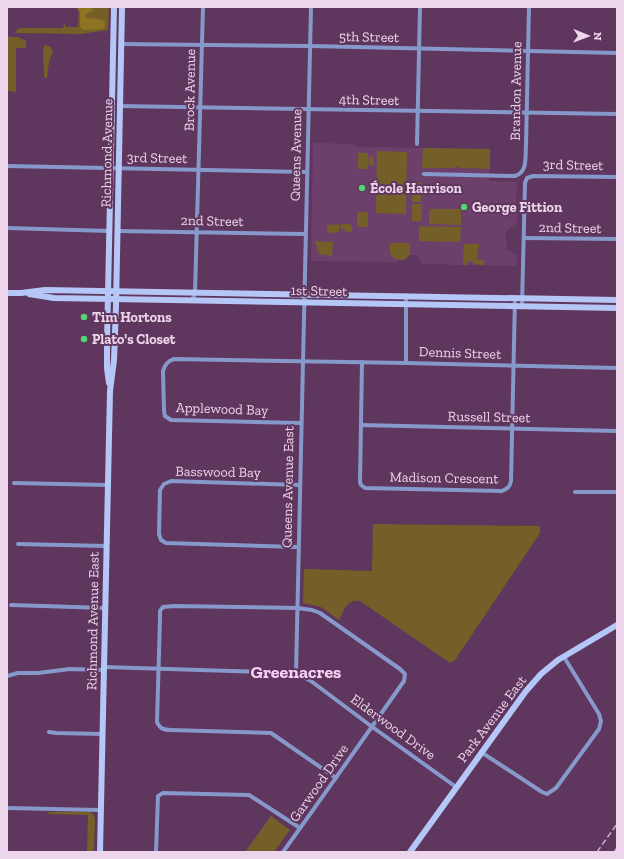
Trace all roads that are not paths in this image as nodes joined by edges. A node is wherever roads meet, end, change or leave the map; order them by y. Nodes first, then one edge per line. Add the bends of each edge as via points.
1 (114, 7) edge
2 (122, 7) edge
3 (203, 7) edge
4 (311, 7) edge
5 (420, 7) edge
6 (529, 7) edge
7 (121, 44) junction
8 (202, 45) junction
9 (311, 46) junction
10 (419, 49) junction
11 (528, 51) junction
12 (617, 53) edge
13 (120, 106) junction
14 (201, 107) junction
15 (308, 110) junction
16 (418, 111) junction
17 (526, 114) junction
18 (617, 114) edge
19 (417, 144) dead end
20 (7, 166) edge
21 (110, 168) junction
22 (118, 168) junction
23 (199, 170) junction
24 (307, 172) junction
25 (424, 174) dead end
26 (617, 177) edge
27 (7, 228) edge
28 (109, 231) junction
29 (117, 231) junction
30 (197, 232) junction
31 (306, 234) junction
32 (524, 238) junction
33 (617, 239) edge
34 (108, 292) junction
35 (116, 292) junction
36 (7, 293) edge
37 (21, 293) junction
38 (195, 293) junction
39 (304, 295) junction
40 (406, 296) junction
41 (515, 298) junction
42 (522, 298) junction
43 (108, 299) junction
44 (116, 299) junction
45 (617, 300) edge
46 (192, 301) junction
47 (304, 303) junction
48 (406, 304) junction
49 (515, 306) junction
50 (522, 306) junction
51 (617, 308) edge
52 (302, 361) junction
53 (362, 362) junction
54 (406, 363) junction
55 (514, 366) junction
56 (617, 368) edge
57 (110, 391) junction
58 (301, 423) junction
59 (361, 425) junction
60 (512, 428) junction
61 (617, 431) edge
62 (14, 483) dead end
63 (108, 485) junction
64 (299, 485) junction
65 (575, 492) dead end
66 (617, 492) edge
67 (18, 544) dead end
68 (106, 546) junction
69 (298, 546) junction
70 (11, 605) dead end
71 (105, 608) junction
72 (297, 608) junction
73 (617, 625) edge
74 (564, 656) junction
75 (158, 668) junction
76 (104, 669) junction
77 (296, 673) junction
78 (7, 676) edge
79 (371, 726) junction
80 (49, 732) dead end
81 (103, 734) junction
82 (482, 752) junction
83 (336, 778) junction
84 (456, 786) junction
85 (7, 808) edge
86 (100, 810) junction
87 (300, 828) junction
88 (100, 852) edge
89 (156, 852) edge
90 (283, 852) edge
91 (410, 852) edge

1 - 21 main road, Richmond Avenue
2 - 7 main road, Richmond Avenue
3 - 8 street, Brock Avenue
4 - 9 street, Queens Avenue
5 - 10 street
6 - 11 street, Brandon Avenue
7 - 8 street, 5th Street
7 - 13 main road, Richmond Avenue
8 - 9 street, 5th Street
8 - 14 street, Brock Avenue
9 - 10 street, 5th Street
9 - 15 street, Queens Avenue
10 - 11 street, 5th Street
10 - 16 street
11 - 12 street, 5th Street
11 - 17 street, Brandon Avenue
13 - 14 street, 4th Street
13 - 22 main road, Richmond Avenue
14 - 15 street, 4th Street
14 - 23 street, Brock Avenue
15 - 16 street, 4th Street
15 - 24 street, Queens Avenue
16 - 17 street, 4th Street
16 - 19 street
17 - 18 street, 4th Street
17 - 25 street, Brandon Avenue via 525,167 521,173 515,176
20 - 21 street, 3rd Street
21 - 22 street, 3rd Street
21 - 28 main road, Richmond Avenue
22 - 23 street, 3rd Street
22 - 29 main road, Richmond Avenue
23 - 24 street, 3rd Street
23 - 30 street, Brock Avenue
24 - 31 street, Queens Avenue
26 - 32 street, 3rd Street via 528,177 525,183
27 - 28 street
28 - 34 main road, Richmond Avenue
29 - 30 street, 2nd Street
29 - 35 main road, Richmond Avenue
30 - 31 street, 2nd Street
30 - 38 street, Brock Avenue
31 - 39 street, Queens Avenue
32 - 33 street, 2nd Street
32 - 42 street
34 - 35 main road, 1st Street
34 - 37 main road, 1st Street via 45,290
34 - 43 main road, Richmond Avenue
35 - 38 main road, 1st Street
35 - 44 main road, Richmond Avenue
36 - 37 main road, 1st Street
37 - 43 main road, 1st Street via 54,298
38 - 39 main road, 1st Street
38 - 46 street, Brock Avenue
39 - 40 main road, 1st Street
39 - 47 street, Queens Avenue
40 - 41 main road, 1st Street
40 - 48 street
41 - 42 main road, 1st Street
41 - 49 street, Madison Crescent
42 - 45 main road, 1st Street
42 - 50 street
43 - 44 main road, 1st Street
43 - 57 main road, Richmond Avenue East via 107,368
44 - 46 main road, 1st Street
44 - 57 main road, Richmond Avenue East
46 - 47 main road, 1st Street
47 - 48 main road, 1st Street
47 - 52 street, Queens Avenue East
48 - 49 main road, 1st Street
48 - 54 street
49 - 50 main road, 1st Street
49 - 55 street, Madison Crescent
50 - 51 main road, 1st Street
52 - 53 street, Dennis Street
52 - 58 street, Queens Avenue East
52 - 58 street, Applewood Bay via 174,359 165,365 163,371 164,411 165,416 171,420
53 - 54 street, Dennis Street
53 - 59 street, Madison Crescent
54 - 55 street, Dennis Street
55 - 56 street, Dennis Street
55 - 60 street, Madison Crescent
57 - 63 main road, Richmond Avenue East
58 - 64 street, Queens Avenue East
59 - 60 street, Russell Street
59 - 60 street, Madison Crescent via 360,482 365,488 502,491 510,486 511,481
60 - 61 street, Russell Street
62 - 63 street
63 - 68 main road, Richmond Avenue East
64 - 69 street, Queens Avenue East
64 - 69 street, Basswood Bay via 171,481 164,484 160,490 159,534 161,540 166,543
65 - 66 street
67 - 68 street
68 - 71 main road, Richmond Avenue East
69 - 72 street, Queens Avenue East
70 - 71 street
71 - 76 main road, Richmond Avenue East
72 - 75 street via 163,607 160,612
72 - 77 street, Queens Avenue East
72 - 79 street, Garwood Drive via 320,613 405,674 404,681
73 - 74 main road, Park Avenue East
74 - 82 main road, Park Avenue East via 541,674 526,691
74 - 82 street via 601,721 599,729 556,788 547,794 542,792
75 - 76 street, Elderwood Drive
75 - 77 street, Elderwood Drive
75 - 83 street via 157,722 164,730 271,733
76 - 78 street, Elderwood Drive via 70,669
76 - 81 main road, Richmond Avenue East
77 - 79 street, Elderwood Drive via 311,681
79 - 83 street, Garwood Drive
79 - 84 street, Elderwood Drive
80 - 81 street
81 - 86 main road, Richmond Avenue East
82 - 84 main road, Park Avenue East
83 - 87 street, Garwood Drive
84 - 91 main road, Park Avenue East
85 - 86 street
86 - 88 main road, Richmond Avenue East
87 - 89 street via 249,795 163,793 158,796
87 - 90 street, Garwood Drive

